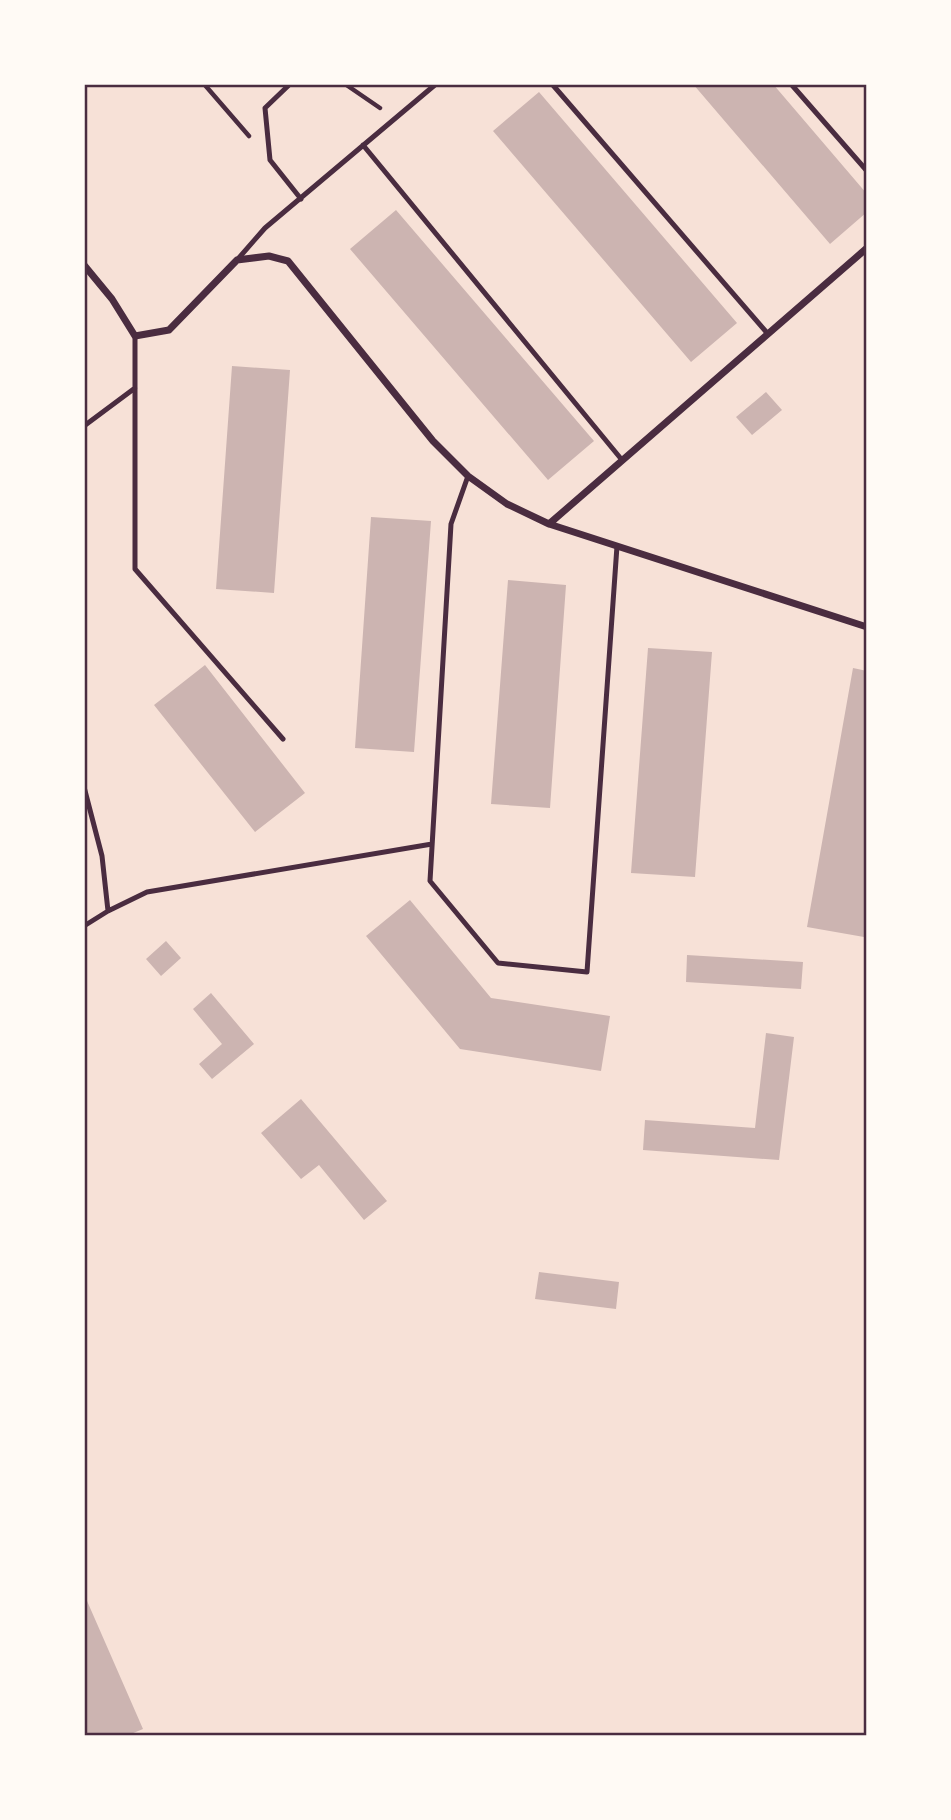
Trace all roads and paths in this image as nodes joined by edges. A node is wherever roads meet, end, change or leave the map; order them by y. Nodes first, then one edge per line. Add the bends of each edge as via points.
1 (204, 84) edge
2 (290, 84) edge
3 (345, 84) edge
4 (436, 84) edge
5 (552, 84) edge
6 (791, 84) edge
7 (395, 118) junction
8 (363, 145) junction
9 (270, 160) junction
10 (867, 171) edge
11 (301, 199) junction
12 (867, 248) edge
13 (237, 260) junction
14 (84, 265) edge
15 (768, 334) junction
16 (135, 336) junction
17 (135, 388) junction
18 (84, 426) edge
19 (622, 460) junction
20 (468, 477) junction
21 (549, 524) junction
22 (617, 546) junction
23 (867, 627) edge
24 (283, 739) dead end
25 (84, 787) edge
26 (432, 844) junction
27 (108, 911) junction
28 (84, 926) edge

1 - 9 path
2 - 9 lane via 265,108
3 - 7 path
4 - 7 lane
5 - 15 lane
6 - 10 lane
7 - 8 lane
8 - 11 lane
8 - 19 lane
9 - 11 lane
11 - 13 lane via 265,228
12 - 15 street
13 - 16 street via 169,330
13 - 20 street via 269,256 288,261 433,441
14 - 16 street
15 - 19 street
16 - 17 lane
17 - 18 lane
17 - 24 lane via 135,569
19 - 21 street
20 - 21 street via 507,504
20 - 26 lane via 451,524
21 - 22 street
22 - 23 street
22 - 26 lane via 587,972 498,963 430,881
25 - 27 lane via 102,856
26 - 27 lane via 146,891
27 - 28 lane

